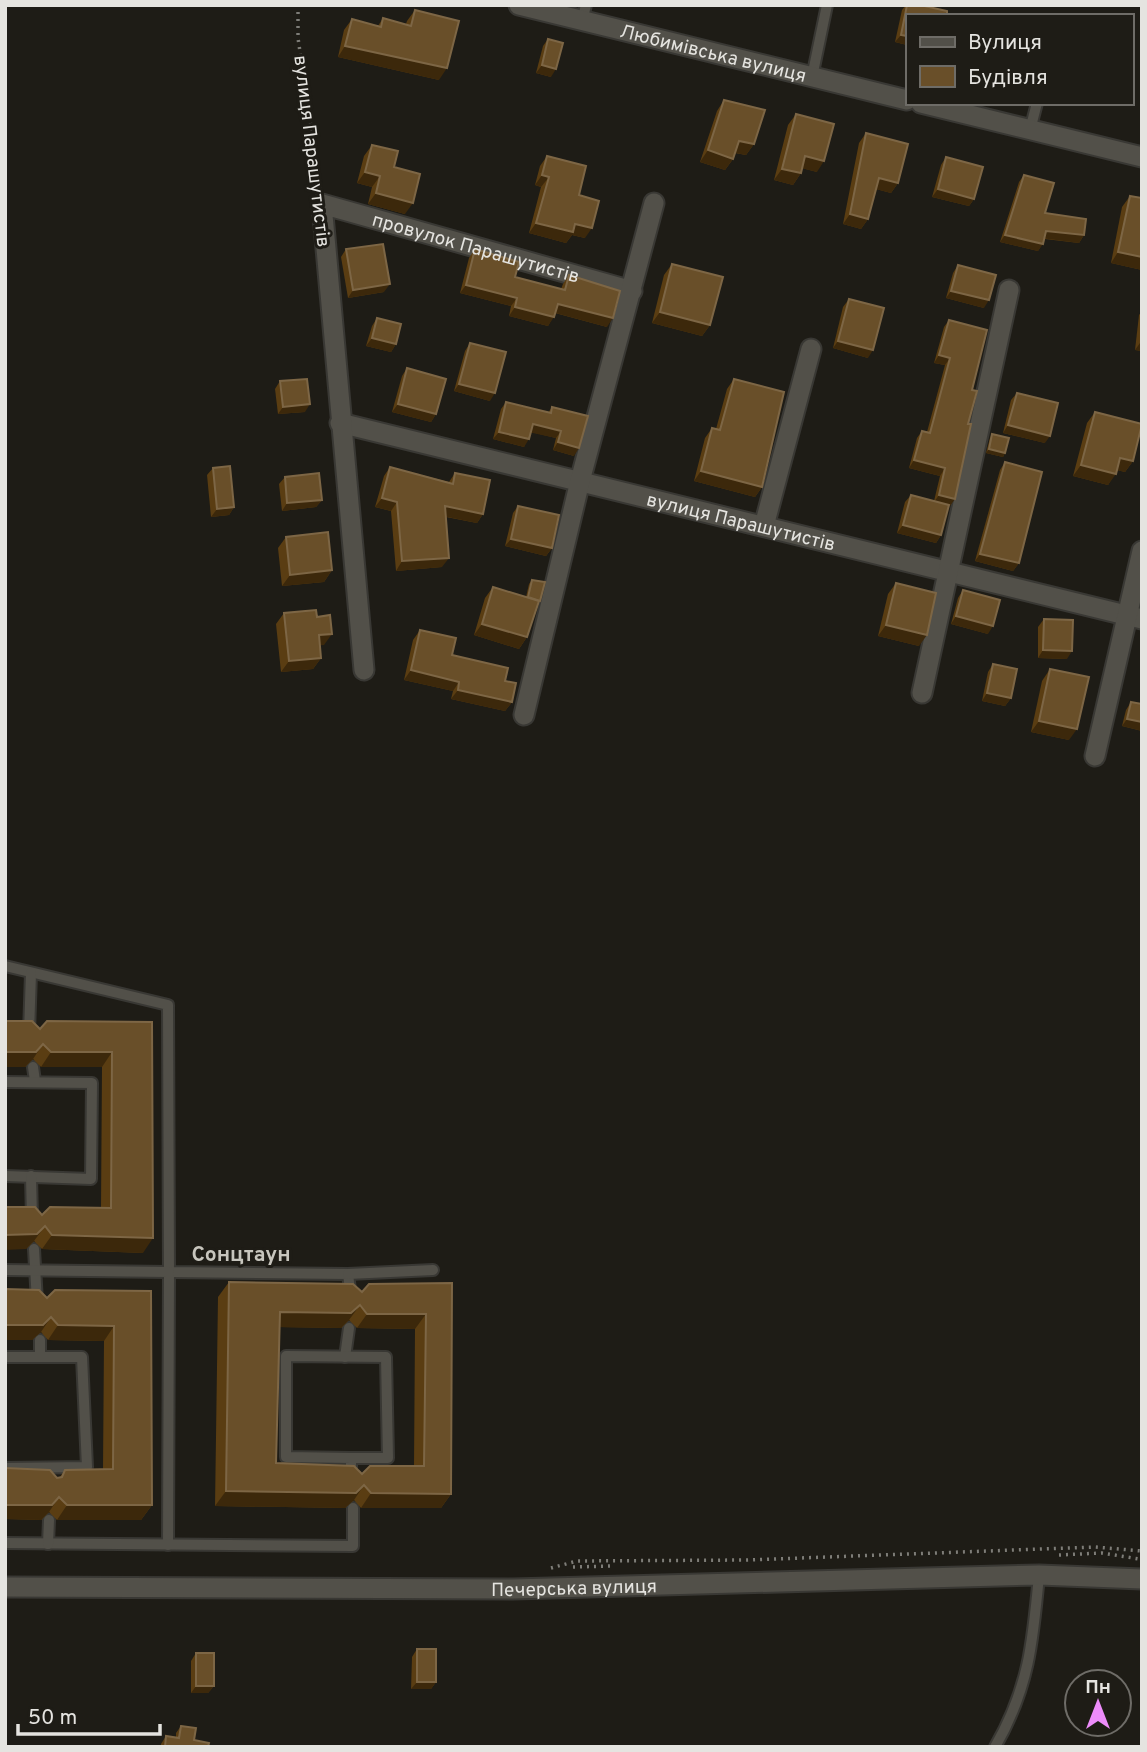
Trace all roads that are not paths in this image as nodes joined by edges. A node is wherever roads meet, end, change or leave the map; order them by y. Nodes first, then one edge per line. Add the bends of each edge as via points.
1 (519, 5) edge
2 (827, 5) edge
3 (584, 13) edge
4 (812, 77) junction
5 (906, 100) edge
6 (929, 105) edge
7 (1036, 105) edge
8 (1030, 130) junction
9 (1142, 157) edge
10 (654, 203) dead end
11 (322, 204) joint
12 (1009, 290) dead end
13 (632, 291) junction
14 (810, 349) dead end
15 (340, 423) junction
16 (580, 481) junction
17 (764, 526) junction
18 (1142, 551) edge
19 (948, 571) junction
20 (1135, 617) edge
21 (364, 670) dead end
22 (922, 694) dead end
23 (524, 715) dead end
24 (1095, 756) dead end
25 (5, 966) edge
26 (31, 973) junction
27 (29, 1036) edge
28 (33, 1067) edge
29 (35, 1081) junction
30 (5, 1082) edge
31 (5, 1176) edge
32 (31, 1176) junction
33 (32, 1222) edge
34 (34, 1249) edge
35 (37, 1269) junction
36 (5, 1270) edge
37 (433, 1270) dead end
38 (169, 1272) junction
39 (348, 1274) junction
40 (351, 1299) edge
41 (37, 1305) edge
42 (349, 1328) edge
43 (40, 1340) edge
44 (40, 1356) junction
45 (5, 1357) edge
46 (345, 1357) junction
47 (351, 1458) junction
48 (5, 1468) edge
49 (352, 1481) edge
50 (353, 1508) edge
51 (49, 1520) edge
52 (5, 1543) edge
53 (48, 1544) junction
54 (168, 1545) junction
55 (1039, 1575) junction
56 (1142, 1579) edge
57 (5, 1587) edge
58 (998, 1743) edge
59 (989, 1747) edge

1 - 3 street, Любимівська вулиця
2 - 4 lane
3 - 4 street, Любимівська вулиця
4 - 5 street, Любимівська вулиця
6 - 8 street
7 - 8 lane
8 - 9 street
10 - 13 street
11 - 13 street, провулок Парашутистів
11 - 15 street, вулиця Парашутистів
12 - 19 street
13 - 16 street
14 - 17 street
15 - 16 street, вулиця Парашутистів
15 - 21 street, вулиця Парашутистів
16 - 17 street, вулиця Парашутистів
16 - 23 street
17 - 19 street, вулиця Парашутистів
18 - 20 street
19 - 20 street, вулиця Парашутистів
19 - 22 street
20 - 24 street
25 - 26 lane
26 - 27 lane
26 - 38 lane via 167,1005
28 - 29 lane
29 - 30 lane
29 - 32 lane via 92,1083 91,1179
31 - 32 lane
32 - 33 lane
34 - 35 lane
35 - 36 lane
35 - 38 lane
35 - 41 lane
37 - 39 lane
38 - 39 lane
38 - 54 lane
39 - 40 lane
42 - 46 lane
43 - 44 lane
44 - 45 lane
44 - 48 lane via 82,1357 88,1467 47,1472
46 - 47 lane via 386,1357 388,1458
46 - 47 lane via 286,1356 286,1457
47 - 49 lane
50 - 54 lane via 353,1546
51 - 53 lane
52 - 53 lane
53 - 54 lane
55 - 56 street, Печерська вулиця
55 - 57 street, Печерська вулиця via 513,1589
55 - 58 lane via 1030,1662 1017,1705
58 - 59 lane

